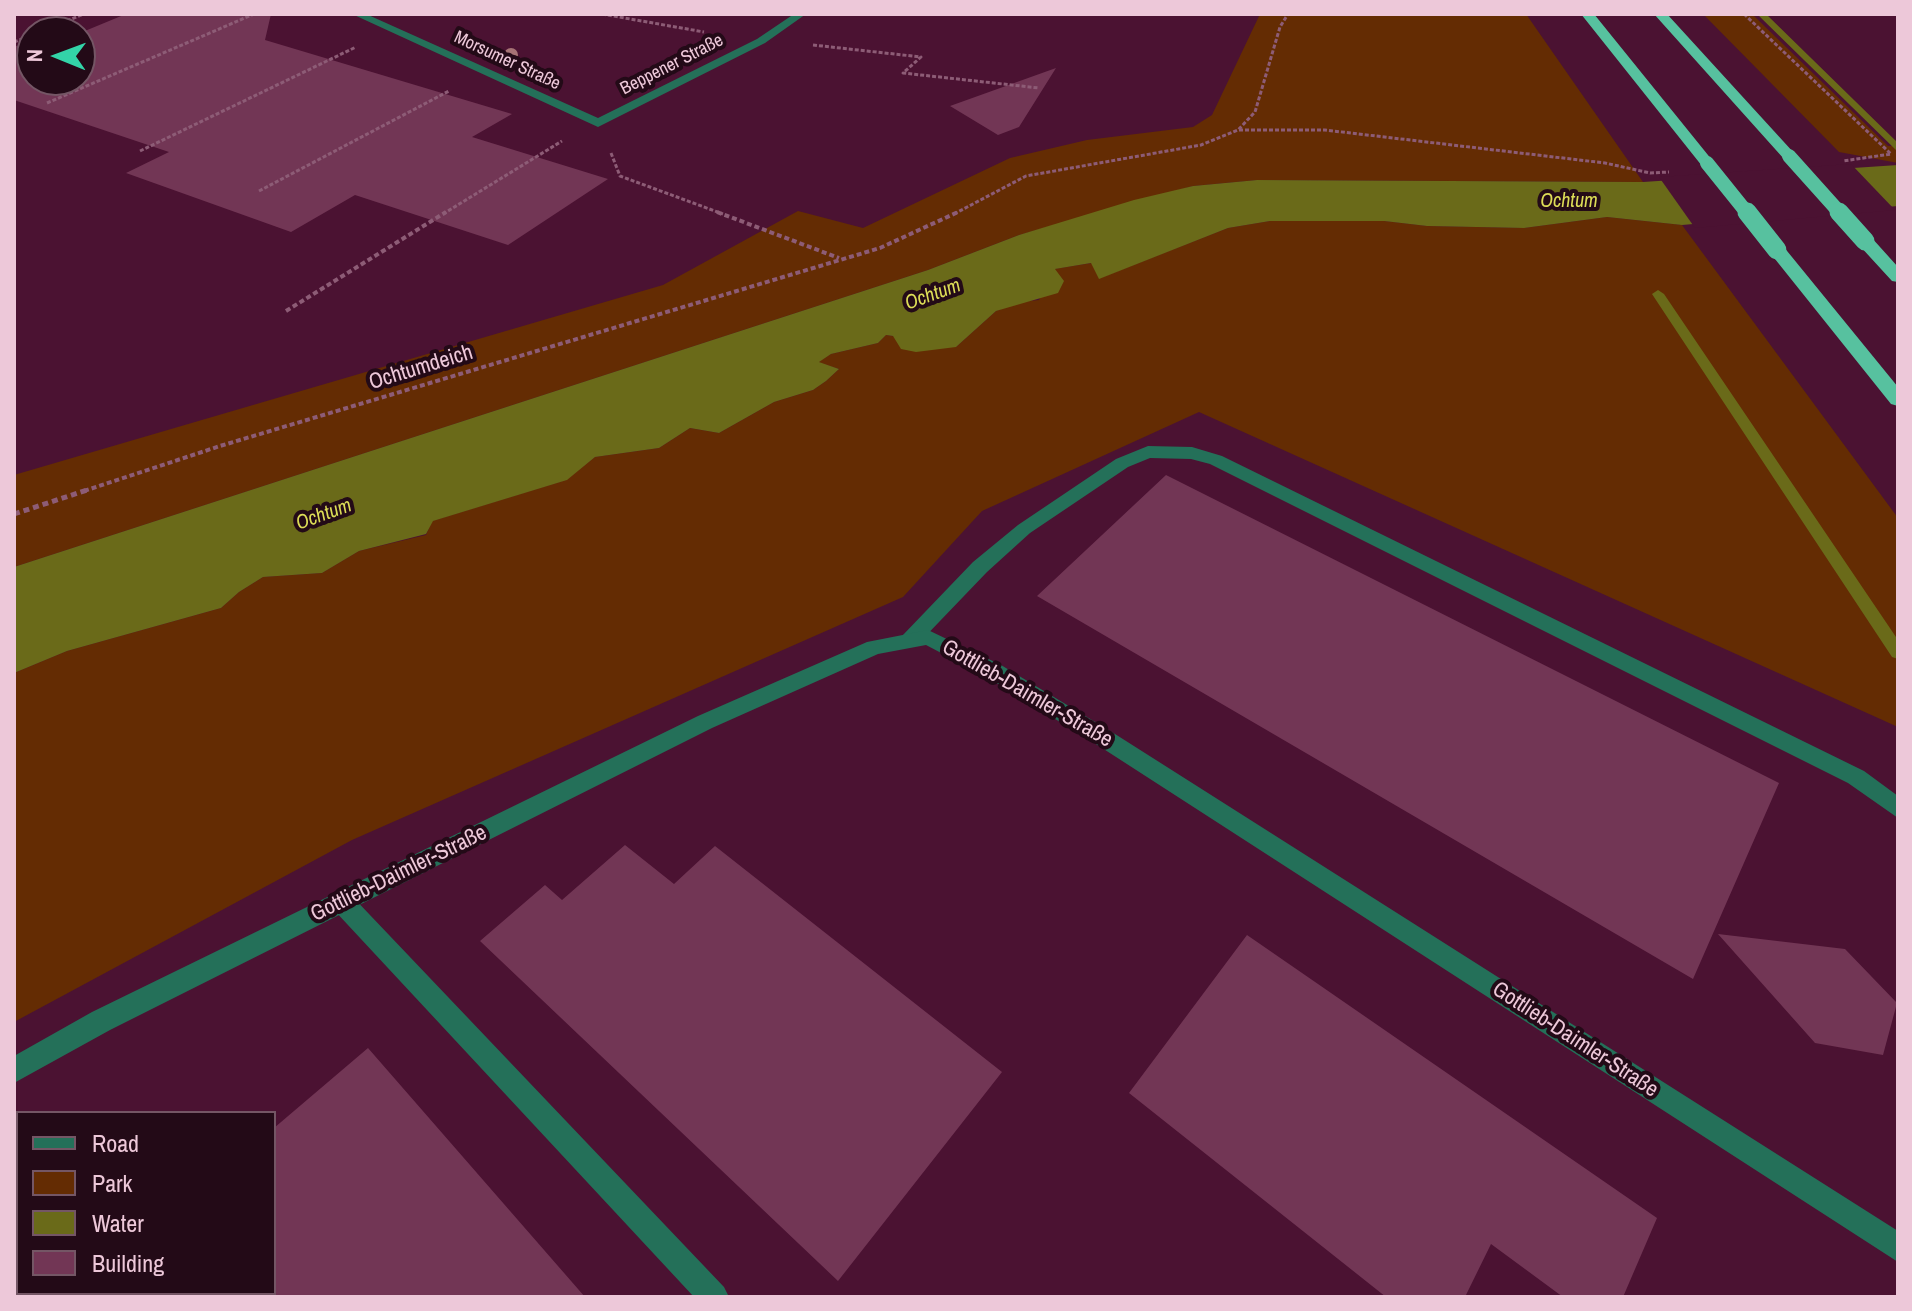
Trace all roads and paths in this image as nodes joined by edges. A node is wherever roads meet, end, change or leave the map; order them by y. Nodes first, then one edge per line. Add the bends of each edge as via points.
1 (254, 14) edge
2 (357, 14) edge
3 (602, 14) edge
4 (801, 14) edge
5 (1288, 14) edge
6 (1587, 14) edge
7 (1660, 14) edge
8 (1744, 14) edge
9 (376, 16) edge
10 (394, 29) junction
11 (761, 41) junction
12 (491, 73) junction
13 (1039, 88) dead end
14 (47, 103) dead end
15 (598, 123) junction
16 (1238, 130) junction
17 (140, 151) dead end
18 (1859, 160) dead end
19 (1650, 173) dead end
20 (259, 191) dead end
21 (840, 259) junction
22 (1898, 277) edge
23 (286, 311) dead end
24 (1898, 400) edge
25 (14, 514) edge
26 (909, 641) junction
27 (1898, 809) edge
28 (342, 902) junction
29 (14, 1070) edge
30 (1898, 1248) edge
31 (714, 1297) edge

1 - 14 path
2 - 9 street, Morsumer Straße
3 - 11 path
4 - 11 street, Beppener Straße
5 - 16 path via 1255,112
6 - 24 highway, bridge
7 - 22 highway, bridge
8 - 18 path via 1891,154
9 - 10 street, Morsumer Straße
10 - 12 street, Morsumer Straße
10 - 17 path
11 - 13 path via 921,57 903,73
11 - 15 street, Beppener Straße
12 - 15 street, Morsumer Straße
12 - 20 path
15 - 21 path via 620,176
15 - 23 path
16 - 19 path via 1325,130 1605,163
16 - 21 path, Ochtumdeich via 1201,145 1026,176 938,223
21 - 25 path, Ochtumdeich
26 - 27 street via 1024,529 1122,463 1148,452 1192,453 1216,460 1856,777
26 - 28 street, Gottlieb-Daimler-Straße via 874,647 705,722
26 - 30 street, Gottlieb-Daimler-Straße via 928,637 1107,740
28 - 29 street, Gottlieb-Daimler-Straße
28 - 31 street

